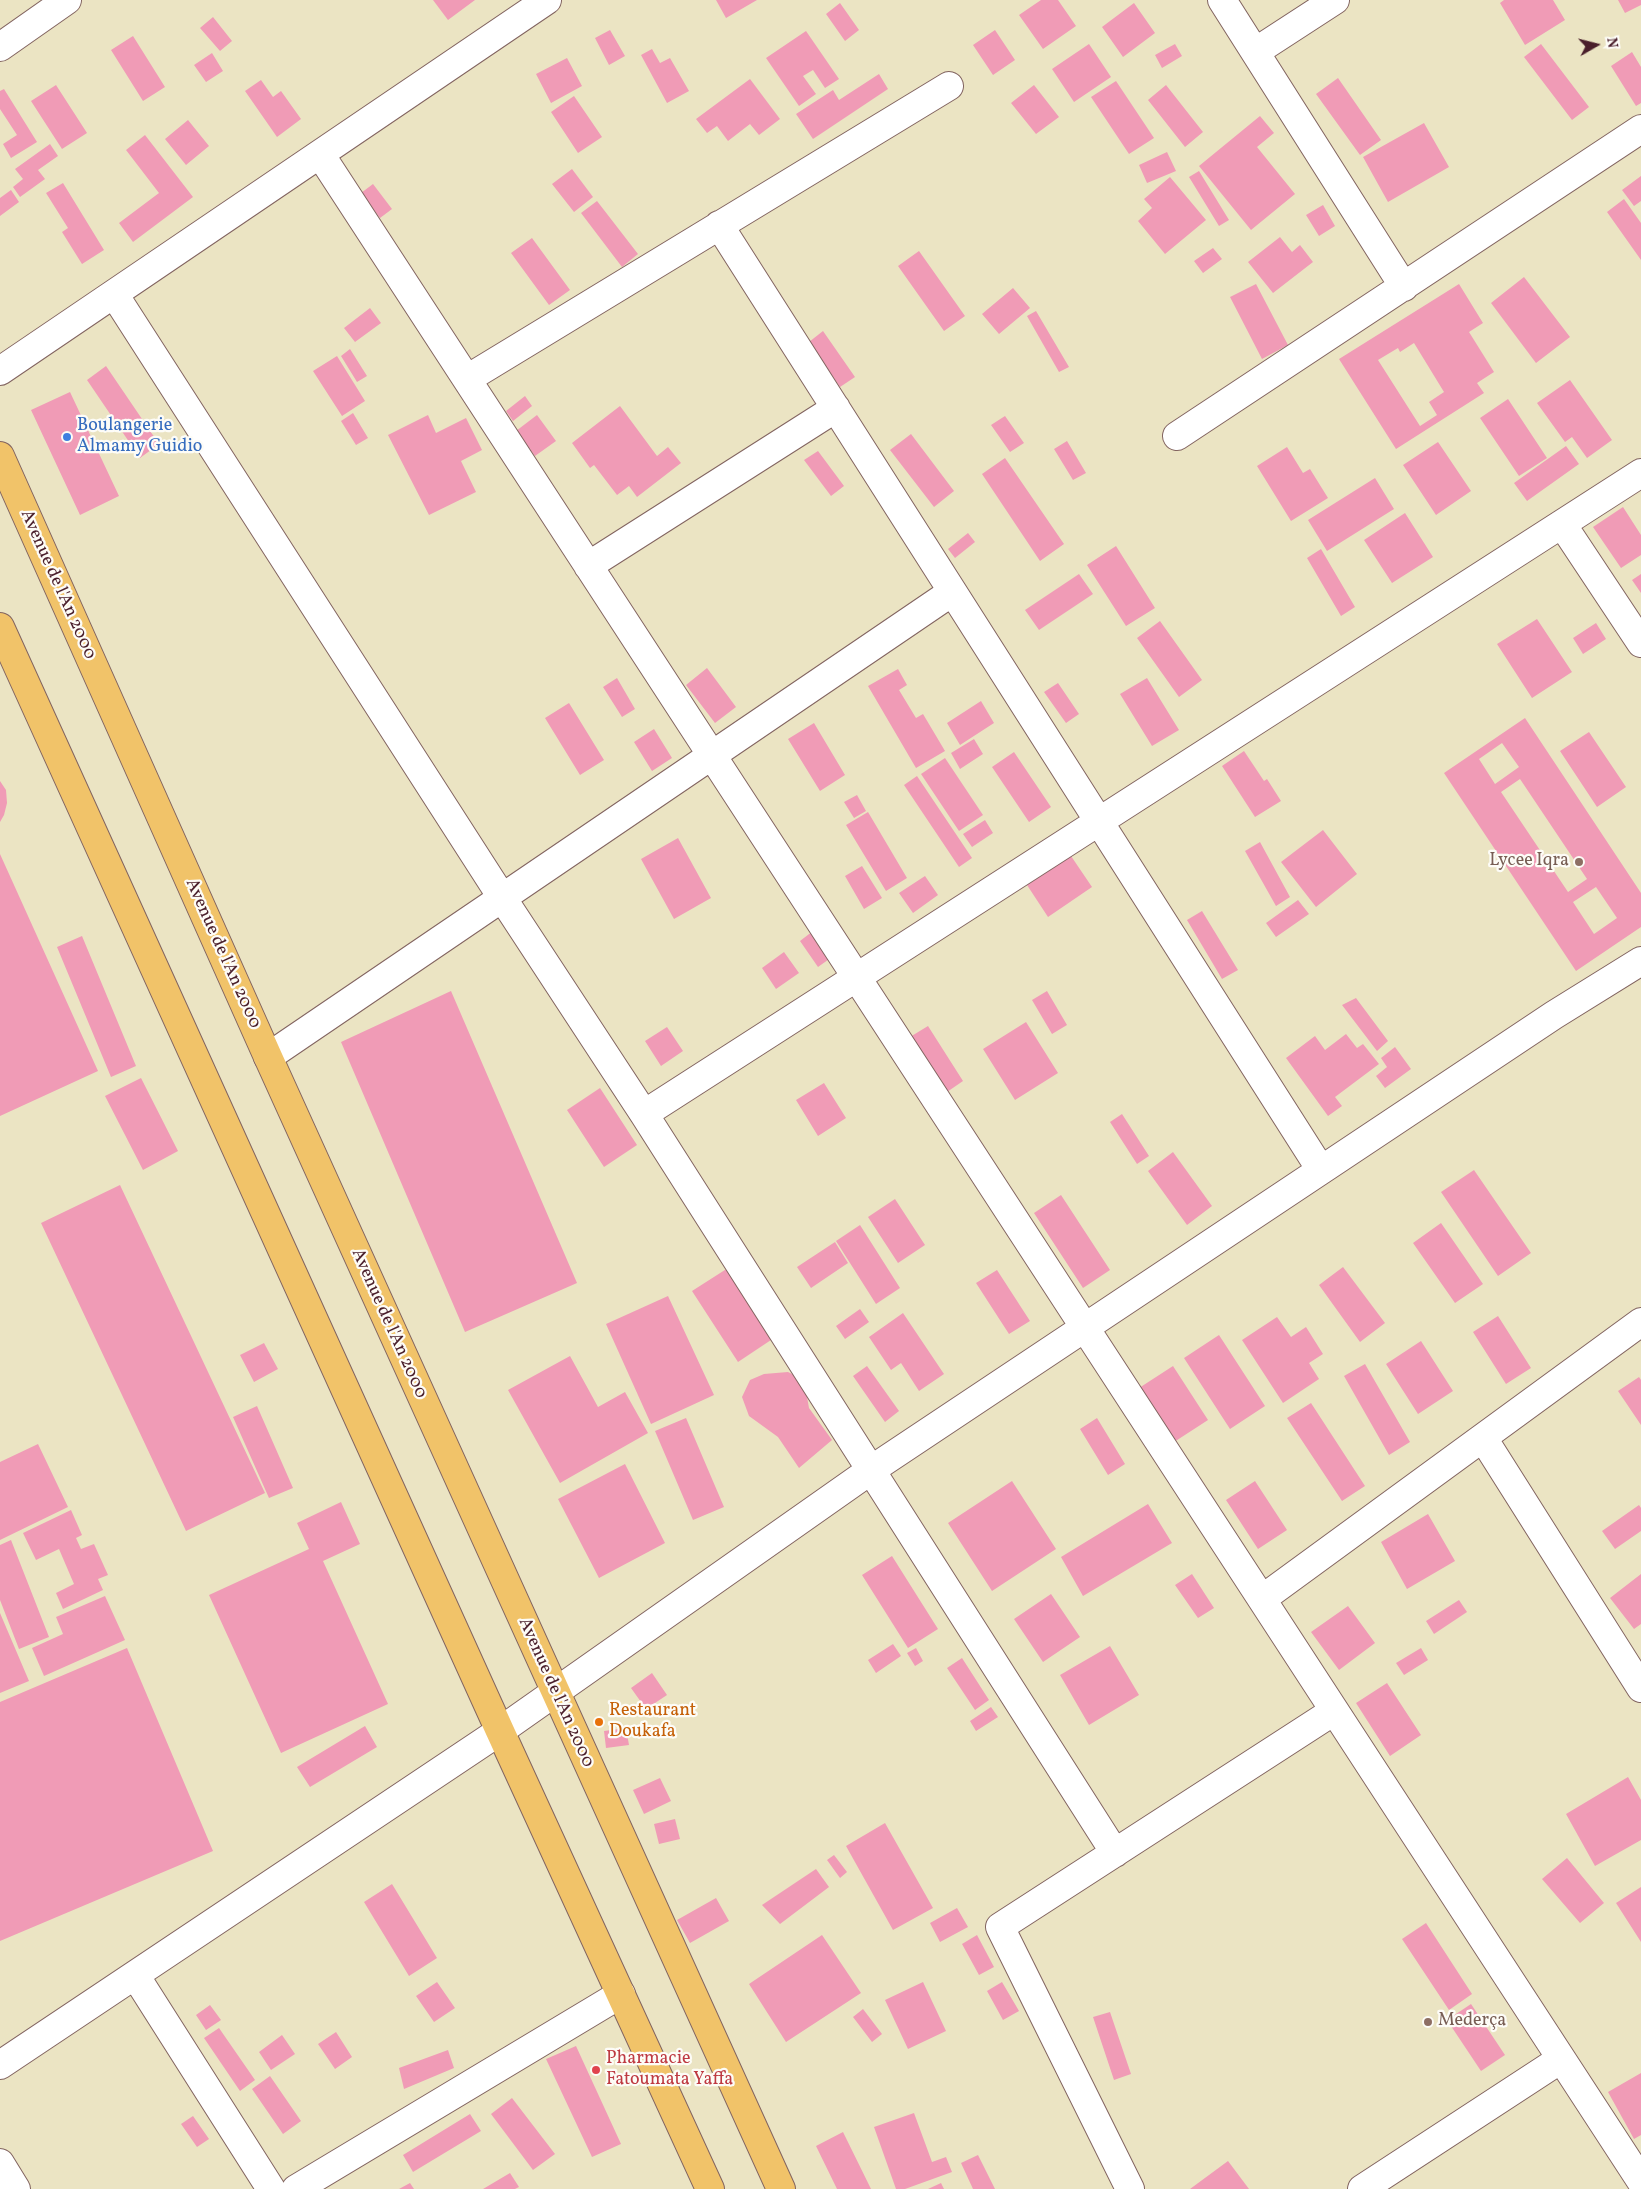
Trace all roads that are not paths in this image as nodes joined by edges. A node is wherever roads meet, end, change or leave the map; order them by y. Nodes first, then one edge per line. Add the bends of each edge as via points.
1 (67, 0) edge
2 (547, 0) edge
3 (1222, 0) edge
4 (1335, 0) edge
5 (0, 47) edge
6 (1254, 52) junction
7 (949, 86) dead end
8 (1641, 129) edge
9 (320, 154) junction
10 (719, 225) junction
11 (1404, 286) junction
12 (114, 294) junction
13 (0, 371) edge
14 (467, 379) junction
15 (836, 408) junction
16 (1177, 436) dead end
17 (0, 456) edge
18 (1641, 473) edge
19 (1562, 524) junction
20 (588, 566) junction
21 (952, 592) junction
22 (0, 627) edge
23 (1641, 643) edge
24 (712, 756) junction
25 (1100, 821) junction
26 (503, 899) junction
27 (1641, 961) edge
28 (857, 978) junction
29 (268, 1057) junction
30 (644, 1114) junction
31 (1321, 1170) junction
32 (1641, 1322) edge
33 (1085, 1328) junction
34 (1483, 1438) junction
35 (870, 1470) junction
36 (1262, 1599) junction
37 (1641, 1688) edge
38 (555, 1692) junction
39 (1334, 1711) junction
40 (500, 1731) junction
41 (1115, 1852) junction
42 (135, 1975) junction
43 (621, 1994) junction
44 (1561, 2059) junction
45 (0, 2065) edge
46 (0, 2163) edge
47 (1641, 2181) edge
48 (16, 2189) edge
49 (271, 2189) edge
50 (296, 2189) edge
51 (710, 2189) edge
52 (781, 2189) edge
53 (1130, 2189) edge
54 (1362, 2189) edge

1 - 5 street
2 - 9 street
3 - 6 street
4 - 6 street
6 - 11 street
7 - 10 street
8 - 11 street
9 - 12 street
9 - 14 street
10 - 14 street
10 - 15 street
11 - 16 street
12 - 13 street
12 - 26 street
14 - 20 street
15 - 20 street
15 - 21 street
17 - 29 main road, Avenue de l'An 2000
18 - 19 street
19 - 23 street
19 - 25 street
20 - 24 street
21 - 24 street
21 - 25 street
22 - 40 main road
24 - 26 street
24 - 28 street
25 - 28 street
25 - 31 street
26 - 29 street
26 - 30 street
27 - 31 street
28 - 30 street
28 - 33 street
29 - 38 main road, Avenue de l'An 2000
30 - 35 street
31 - 33 street
32 - 34 street
33 - 35 street
33 - 36 street
34 - 36 street
34 - 37 street
35 - 38 street
35 - 41 street
36 - 39 street
38 - 40 street
38 - 52 main road, Avenue de l'An 2000
39 - 41 street
39 - 44 street
40 - 42 street
40 - 43 main road
41 - 53 street via 1000,1927
42 - 45 street
42 - 49 street
43 - 50 street
43 - 51 main road
44 - 47 street
44 - 54 street
46 - 48 street

